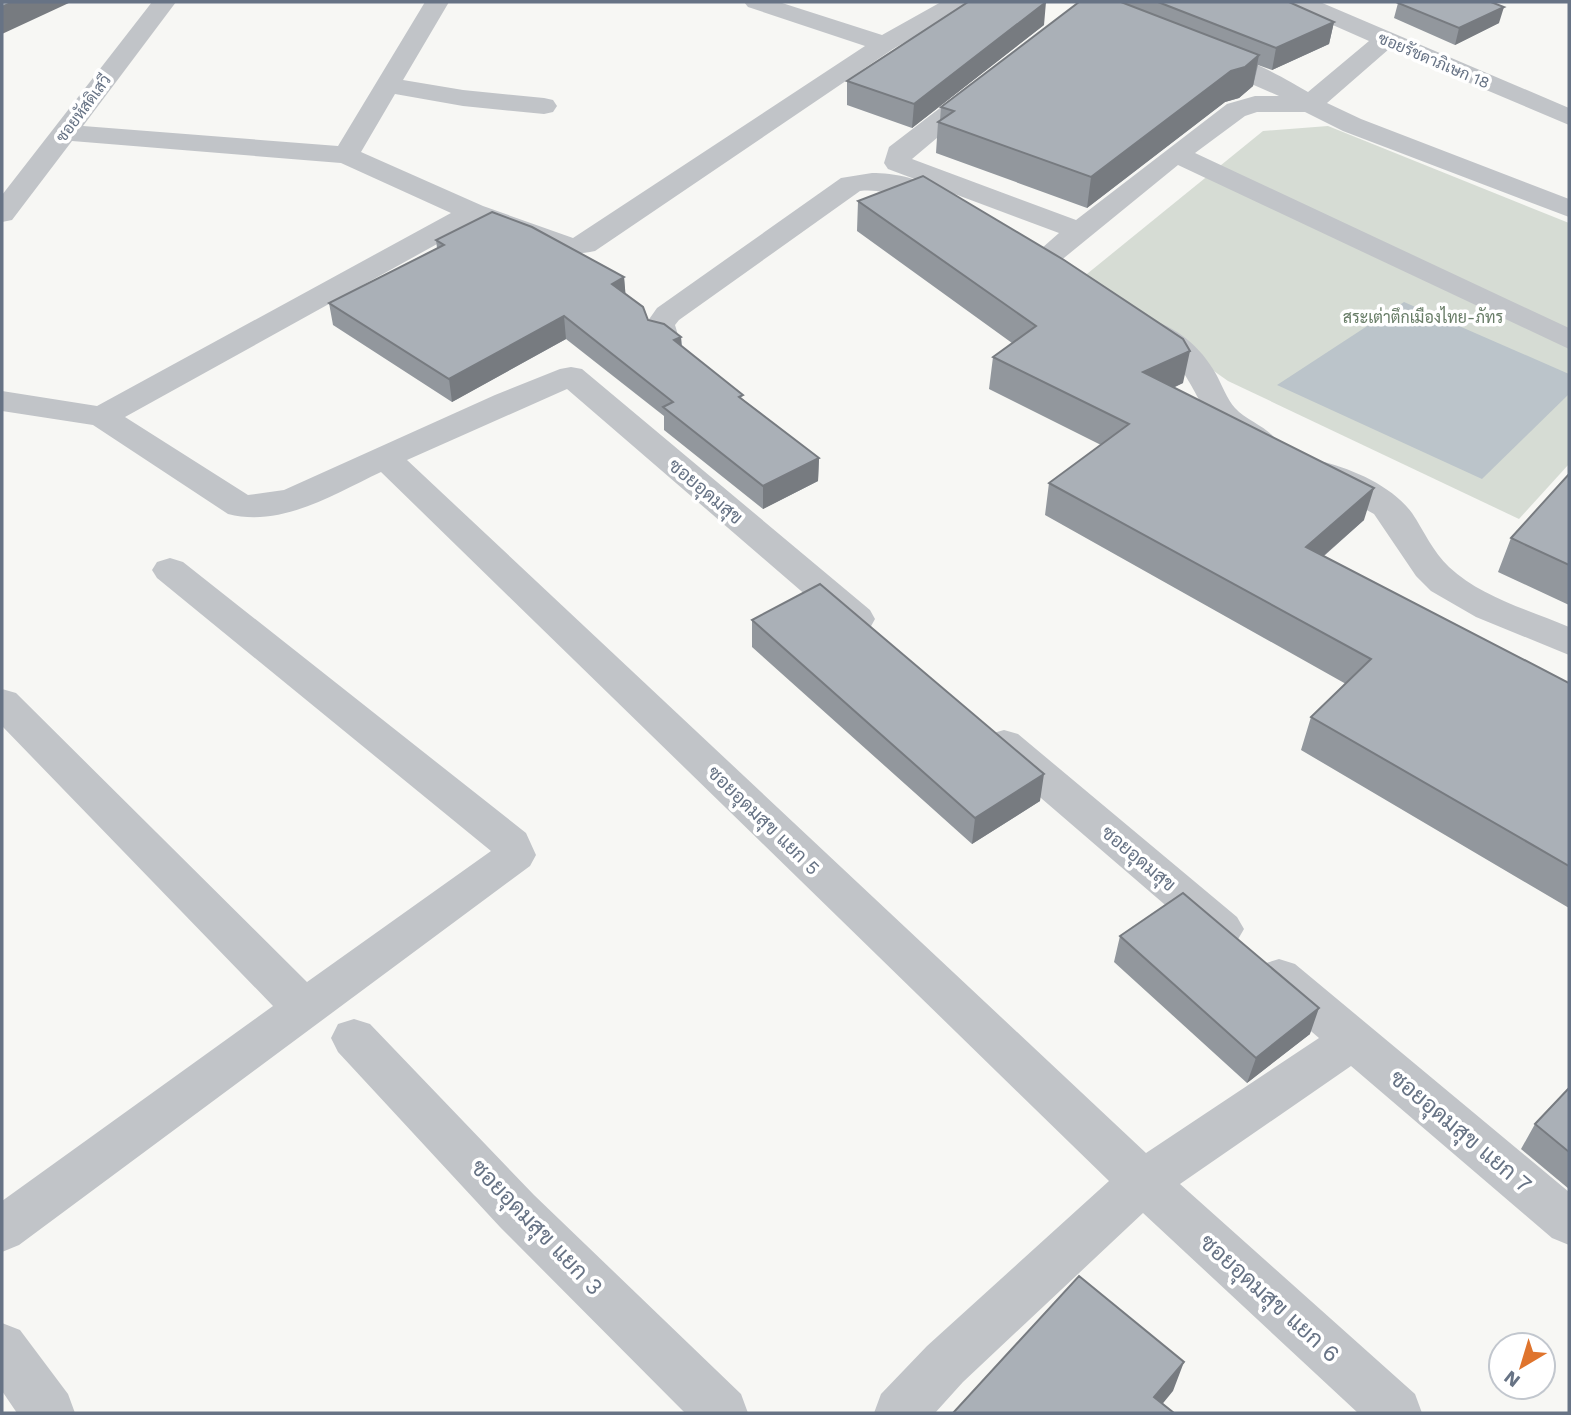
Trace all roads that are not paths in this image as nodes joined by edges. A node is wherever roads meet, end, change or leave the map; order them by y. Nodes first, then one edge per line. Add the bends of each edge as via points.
1 (164, 2) edge
2 (437, 2) edge
3 (756, 2) edge
4 (958, 2) edge
5 (1300, 2) edge
6 (1385, 39) junction
7 (884, 44) junction
8 (1182, 46) edge
9 (1003, 72) edge
10 (387, 85) junction
11 (1310, 104) junction
12 (544, 106) dead end
13 (1569, 117) edge
14 (64, 132) junction
15 (1176, 154) junction
16 (346, 155) junction
17 (1569, 209) edge
18 (473, 212) junction
19 (2, 214) edge
20 (962, 217) edge
21 (1079, 231) junction
22 (663, 335) edge
23 (1569, 340) edge
24 (2, 401) edge
25 (102, 417) junction
26 (386, 457) junction
27 (170, 570) dead end
28 (1569, 642) edge
29 (888, 645) edge
30 (2, 703) edge
31 (973, 717) edge
32 (305, 1009) junction
33 (354, 1038) dead end
34 (1353, 1040) junction
35 (1143, 1182) junction
36 (1569, 1222) edge
37 (2, 1229) edge
38 (2, 1348) edge
39 (49, 1413) edge
40 (722, 1413) edge
41 (900, 1413) edge
42 (1396, 1413) edge

1 - 14 street, ซอยหัสดิเสวี
2 - 10 street
3 - 7 street
4 - 7 street
5 - 6 street, ซอยรัชดาภิเษก 18
6 - 11 street
6 - 13 street, ซอยรัชดาภิเษก 18
7 - 18 street via 585,245 556,244
8 - 11 street via 1273,82
9 - 21 street via 899,153 898,163
10 - 12 street
10 - 16 street
11 - 15 street via 1255,104 1236,110
11 - 17 street via 1352,125
14 - 16 street
14 - 19 street, ซอยหัสดิเสวี
15 - 21 street
15 - 23 street
16 - 18 street
18 - 25 street
20 - 22 street via 900,183 876,178 851,184 668,314 660,325
21 - 28 street via 1029,256 1183,350 1220,412 1243,432 1374,498 1392,512 1426,566 1443,581 1472,599
24 - 25 street
25 - 26 street via 240,506 260,507 294,499
26 - 29 street, ซอยอุดมสุข via 570,376
26 - 35 street, ซอยอุดมสุข แยก 5
27 - 32 street via 511,844 515,855
30 - 32 street
31 - 34 street, ซอยอุดมสุข
32 - 37 street
33 - 40 street, ซอยอุดมสุข แยก 3 via 517,1211
34 - 35 street
34 - 36 street, ซอยอุดมสุข แยก 7
35 - 41 street via 945,1364
35 - 42 street, ซอยอุดมสุข แยก 6
38 - 39 street

